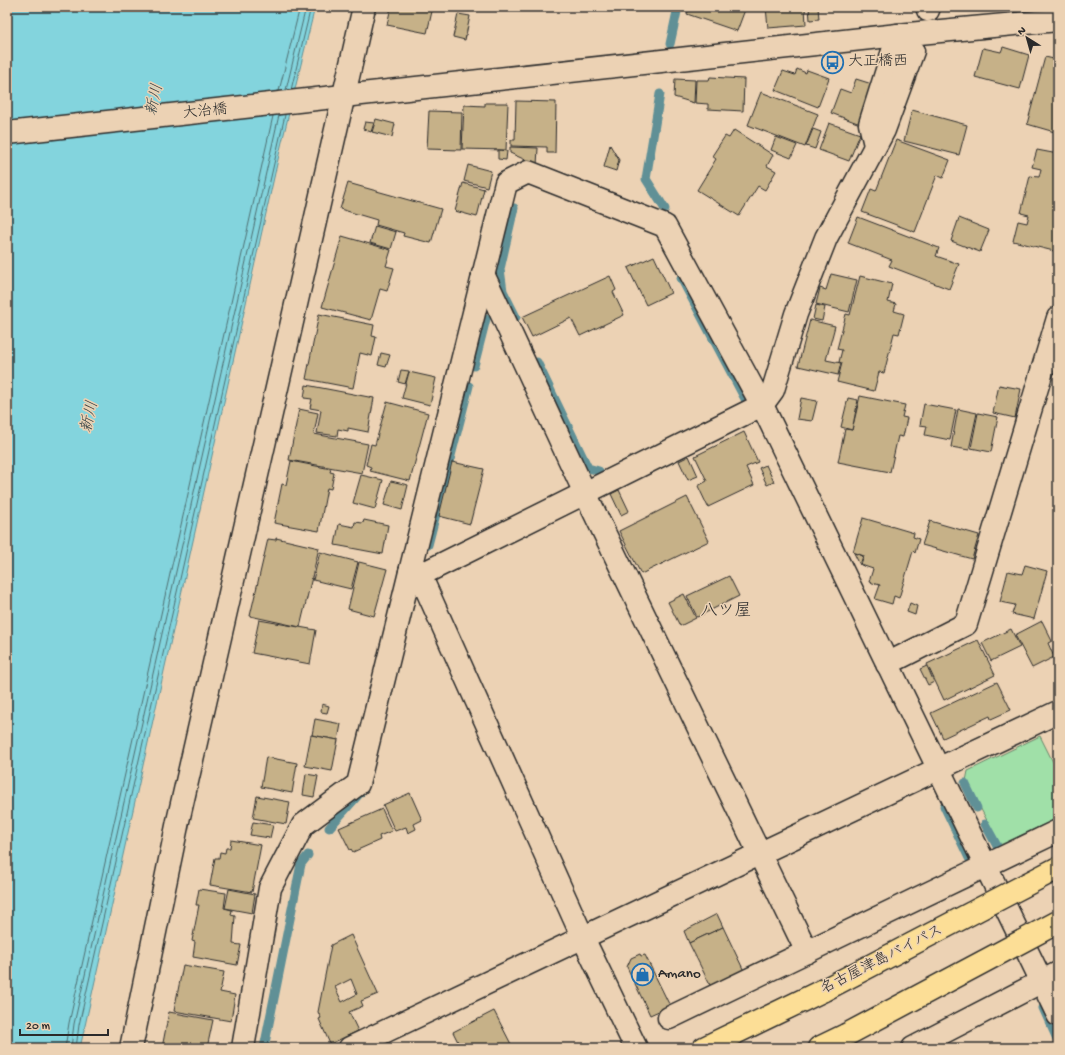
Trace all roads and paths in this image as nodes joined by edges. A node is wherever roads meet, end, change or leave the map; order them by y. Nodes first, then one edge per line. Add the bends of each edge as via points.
1 (364, 7) edge
2 (1058, 20) edge
3 (898, 35) junction
4 (913, 51) dead end
5 (338, 97) junction
6 (7, 133) edge
7 (876, 146) junction
8 (483, 274) junction
9 (1058, 318) edge
10 (762, 405) junction
11 (585, 493) junction
12 (415, 574) junction
13 (887, 664) junction
14 (1058, 712) edge
15 (938, 769) junction
16 (1058, 831) edge
17 (760, 854) junction
18 (986, 866) junction
19 (1058, 868) edge
20 (1058, 922) edge
21 (584, 938) junction
22 (807, 952) junction
23 (1050, 977) edge
24 (1058, 1015) edge
25 (669, 1018) dead end
26 (131, 1048) edge
27 (244, 1048) edge
28 (350, 1048) edge
29 (636, 1048) edge
30 (704, 1048) edge
31 (820, 1048) edge
32 (912, 1048) edge

1 - 5 street
2 - 3 street, 大治橋
3 - 5 street, 大治橋
3 - 7 street via 870,124
4 - 7 street
5 - 6 street, 大治橋
5 - 26 street via 178,821
7 - 10 street via 826,238 796,314 773,390
8 - 10 street via 506,183 528,172 665,226
8 - 11 street
8 - 12 street
9 - 13 street via 966,624
10 - 11 street
10 - 13 street
11 - 12 street
11 - 17 street
12 - 21 street
12 - 27 street via 358,784 303,825 270,888
13 - 15 street
14 - 15 street
15 - 17 street
15 - 18 street
16 - 18 street
17 - 21 street
17 - 22 street
18 - 22 street
18 - 23 street
19 - 30 main road, 名古屋津島バイパス, bridge via 824,990
20 - 31 main road, bridge
21 - 28 street
21 - 29 street
22 - 25 street
23 - 24 street
23 - 32 street

